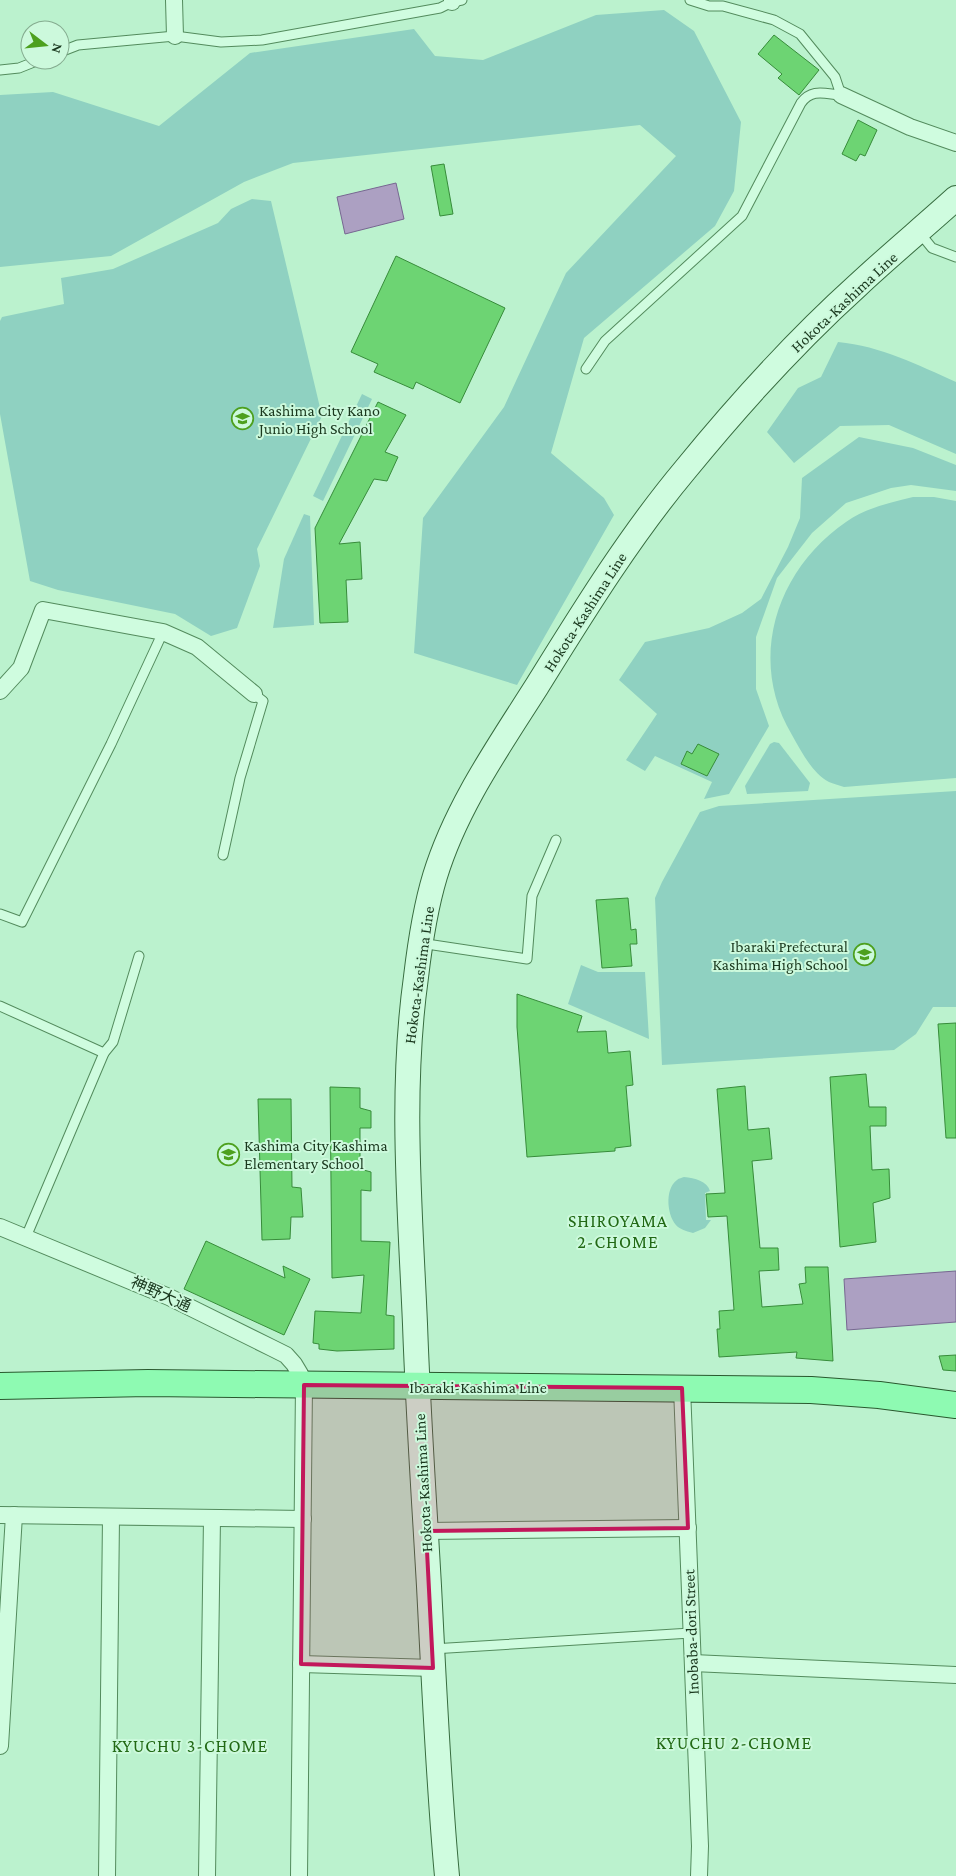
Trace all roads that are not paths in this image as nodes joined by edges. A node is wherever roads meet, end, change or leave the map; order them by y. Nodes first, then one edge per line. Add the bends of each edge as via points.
1 (174, 0) edge
2 (690, 0) edge
3 (455, 1) edge
4 (723, 3) edge
5 (175, 36) junction
6 (70, 48) edge
7 (20, 68) edge
8 (0, 70) edge
9 (841, 96) junction
10 (956, 143) edge
11 (956, 198) edge
12 (919, 232) junction
13 (956, 257) edge
14 (586, 369) dead end
15 (163, 632) junction
16 (0, 691) edge
17 (254, 694) joint
18 (556, 840) dead end
19 (223, 854) dead end
20 (0, 914) edge
21 (420, 943) junction
22 (139, 956) dead end
23 (0, 1006) edge
24 (104, 1053) junction
25 (0, 1226) edge
26 (26, 1237) junction
27 (304, 1385) junction
28 (0, 1386) edge
29 (417, 1386) junction
30 (682, 1388) junction
31 (956, 1405) edge
32 (7, 1515) edge
33 (111, 1517) junction
34 (212, 1518) junction
35 (303, 1519) junction
36 (688, 1528) junction
37 (426, 1531) junction
38 (691, 1633) junction
39 (433, 1659) junction
40 (301, 1664) junction
41 (693, 1664) junction
42 (956, 1675) edge
43 (0, 1746) edge
44 (107, 1876) edge
45 (207, 1876) edge
46 (299, 1876) edge
47 (447, 1876) edge
48 (698, 1876) edge

1 - 5 street
2 - 4 lane via 709,6
3 - 5 lane via 440,8 262,40 221,42
4 - 9 lane via 774,20 800,34 835,76
5 - 6 lane
7 - 8 lane
9 - 10 street via 910,127
9 - 14 lane via 814,93 806,96 742,216 604,340
11 - 12 main road, Hokota-Kashima Line
12 - 13 lane via 932,248
12 - 21 main road, Hokota-Kashima Line via 856,286 792,350 683,472 638,532 582,615 474,789 436,874
15 - 16 street via 43,610 21,668
15 - 17 street via 197,647
15 - 20 lane via 22,922
17 - 19 lane via 263,701 240,778
18 - 21 lane via 532,896 527,959
21 - 29 main road, Hokota-Kashima Line via 412,1006 407,1130
22 - 24 lane via 113,1042
23 - 24 lane
24 - 26 lane
25 - 26 street, 神野大通
26 - 27 street, 神野大通 via 169,1297 279,1351 294,1364
27 - 28 main road, Ibaraki-Kashima Line via 148,1383
27 - 29 main road, Ibaraki-Kashima Line
27 - 35 street
29 - 30 main road, Ibaraki-Kashima Line
29 - 37 main road, Hokota-Kashima Line
30 - 31 main road, Ibaraki-Kashima Line via 880,1394
30 - 36 street, Inobaba-dori Street
32 - 33 street
32 - 43 street
33 - 34 street
33 - 44 street
34 - 35 street
34 - 45 street
35 - 40 street
36 - 37 street
36 - 38 street, Inobaba-dori Street
37 - 39 main road, Hokota-Kashima Line
38 - 39 lane
38 - 41 street, Inobaba-dori Street
39 - 40 street
39 - 47 main road, Hokota-Kashima Line
40 - 46 street
41 - 42 street
41 - 48 street, Inobaba-dori Street via 700,1846

